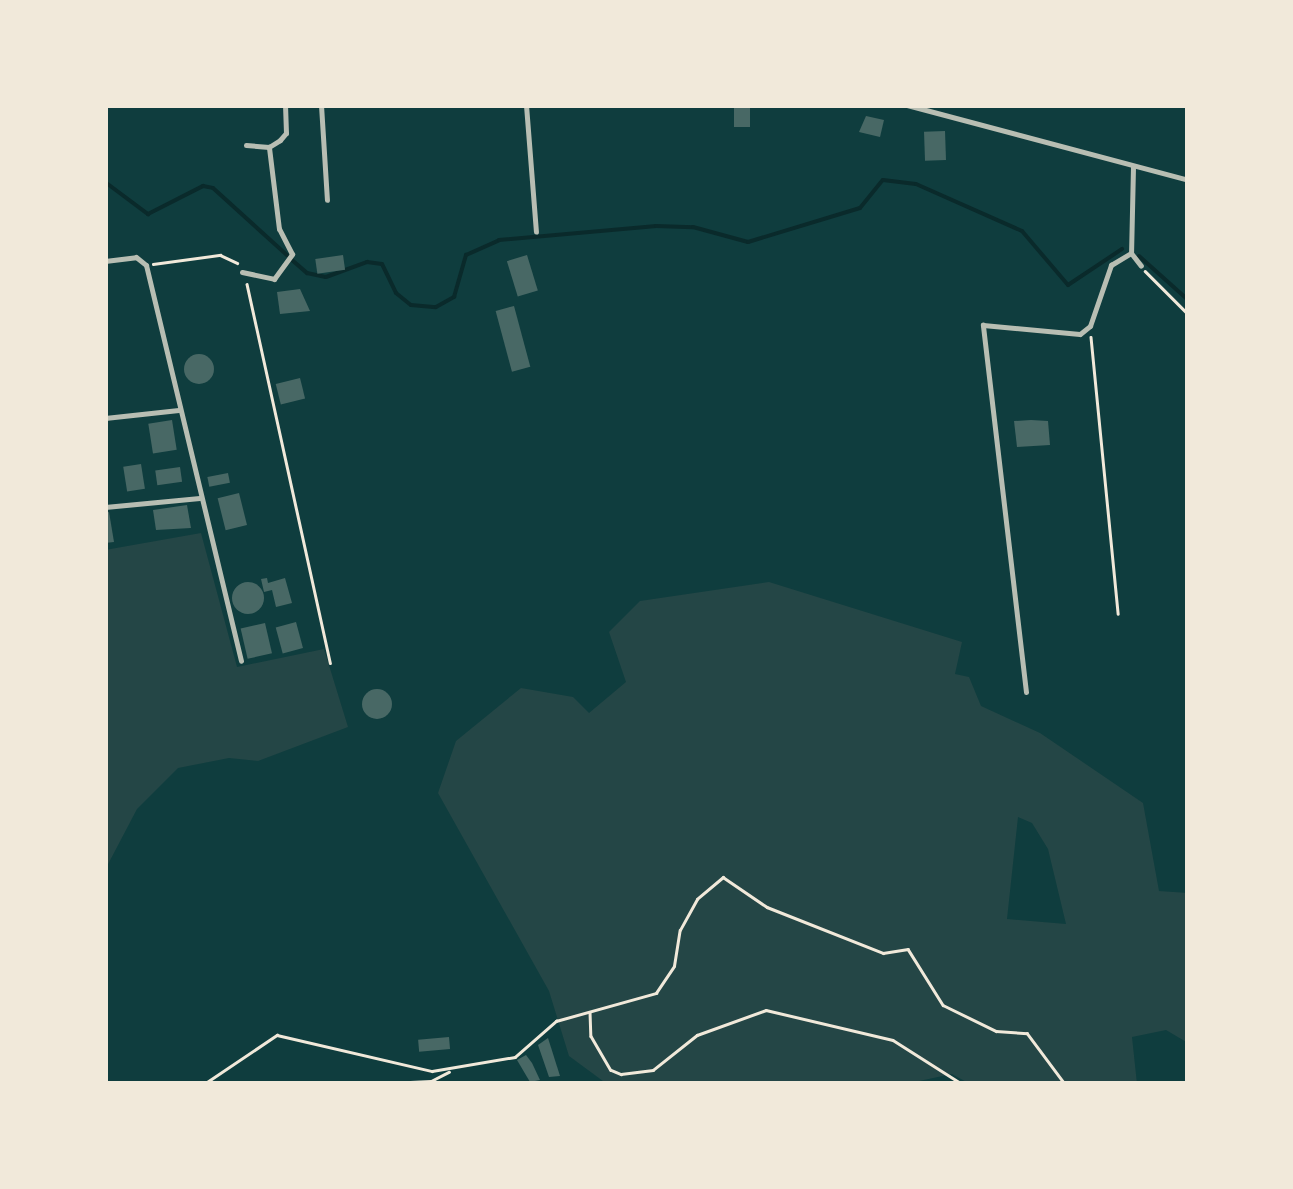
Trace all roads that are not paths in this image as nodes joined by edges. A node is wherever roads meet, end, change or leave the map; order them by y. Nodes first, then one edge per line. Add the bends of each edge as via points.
1 (285, 105) edge
2 (321, 105) edge
3 (526, 105) edge
4 (908, 105) edge
5 (246, 145) dead end
6 (269, 147) junction
7 (1133, 166) junction
8 (1188, 180) edge
9 (327, 200) dead end
10 (536, 232) dead end
11 (1131, 253) junction
12 (105, 260) edge
13 (1141, 266) road end
14 (242, 272) road end
15 (179, 410) junction
16 (105, 418) edge
17 (200, 498) junction
18 (105, 506) edge
19 (241, 661) dead end
20 (1026, 692) dead end

1 - 6 street via 286,133
2 - 9 street
3 - 10 street
4 - 7 street
5 - 6 street
6 - 14 street via 280,229 292,254 274,279
7 - 8 street
7 - 11 street
11 - 13 street
11 - 20 street via 1111,265 1090,326 1080,334 983,325
12 - 15 street via 136,257 146,265
15 - 16 street
15 - 17 street
17 - 18 street
17 - 19 street

